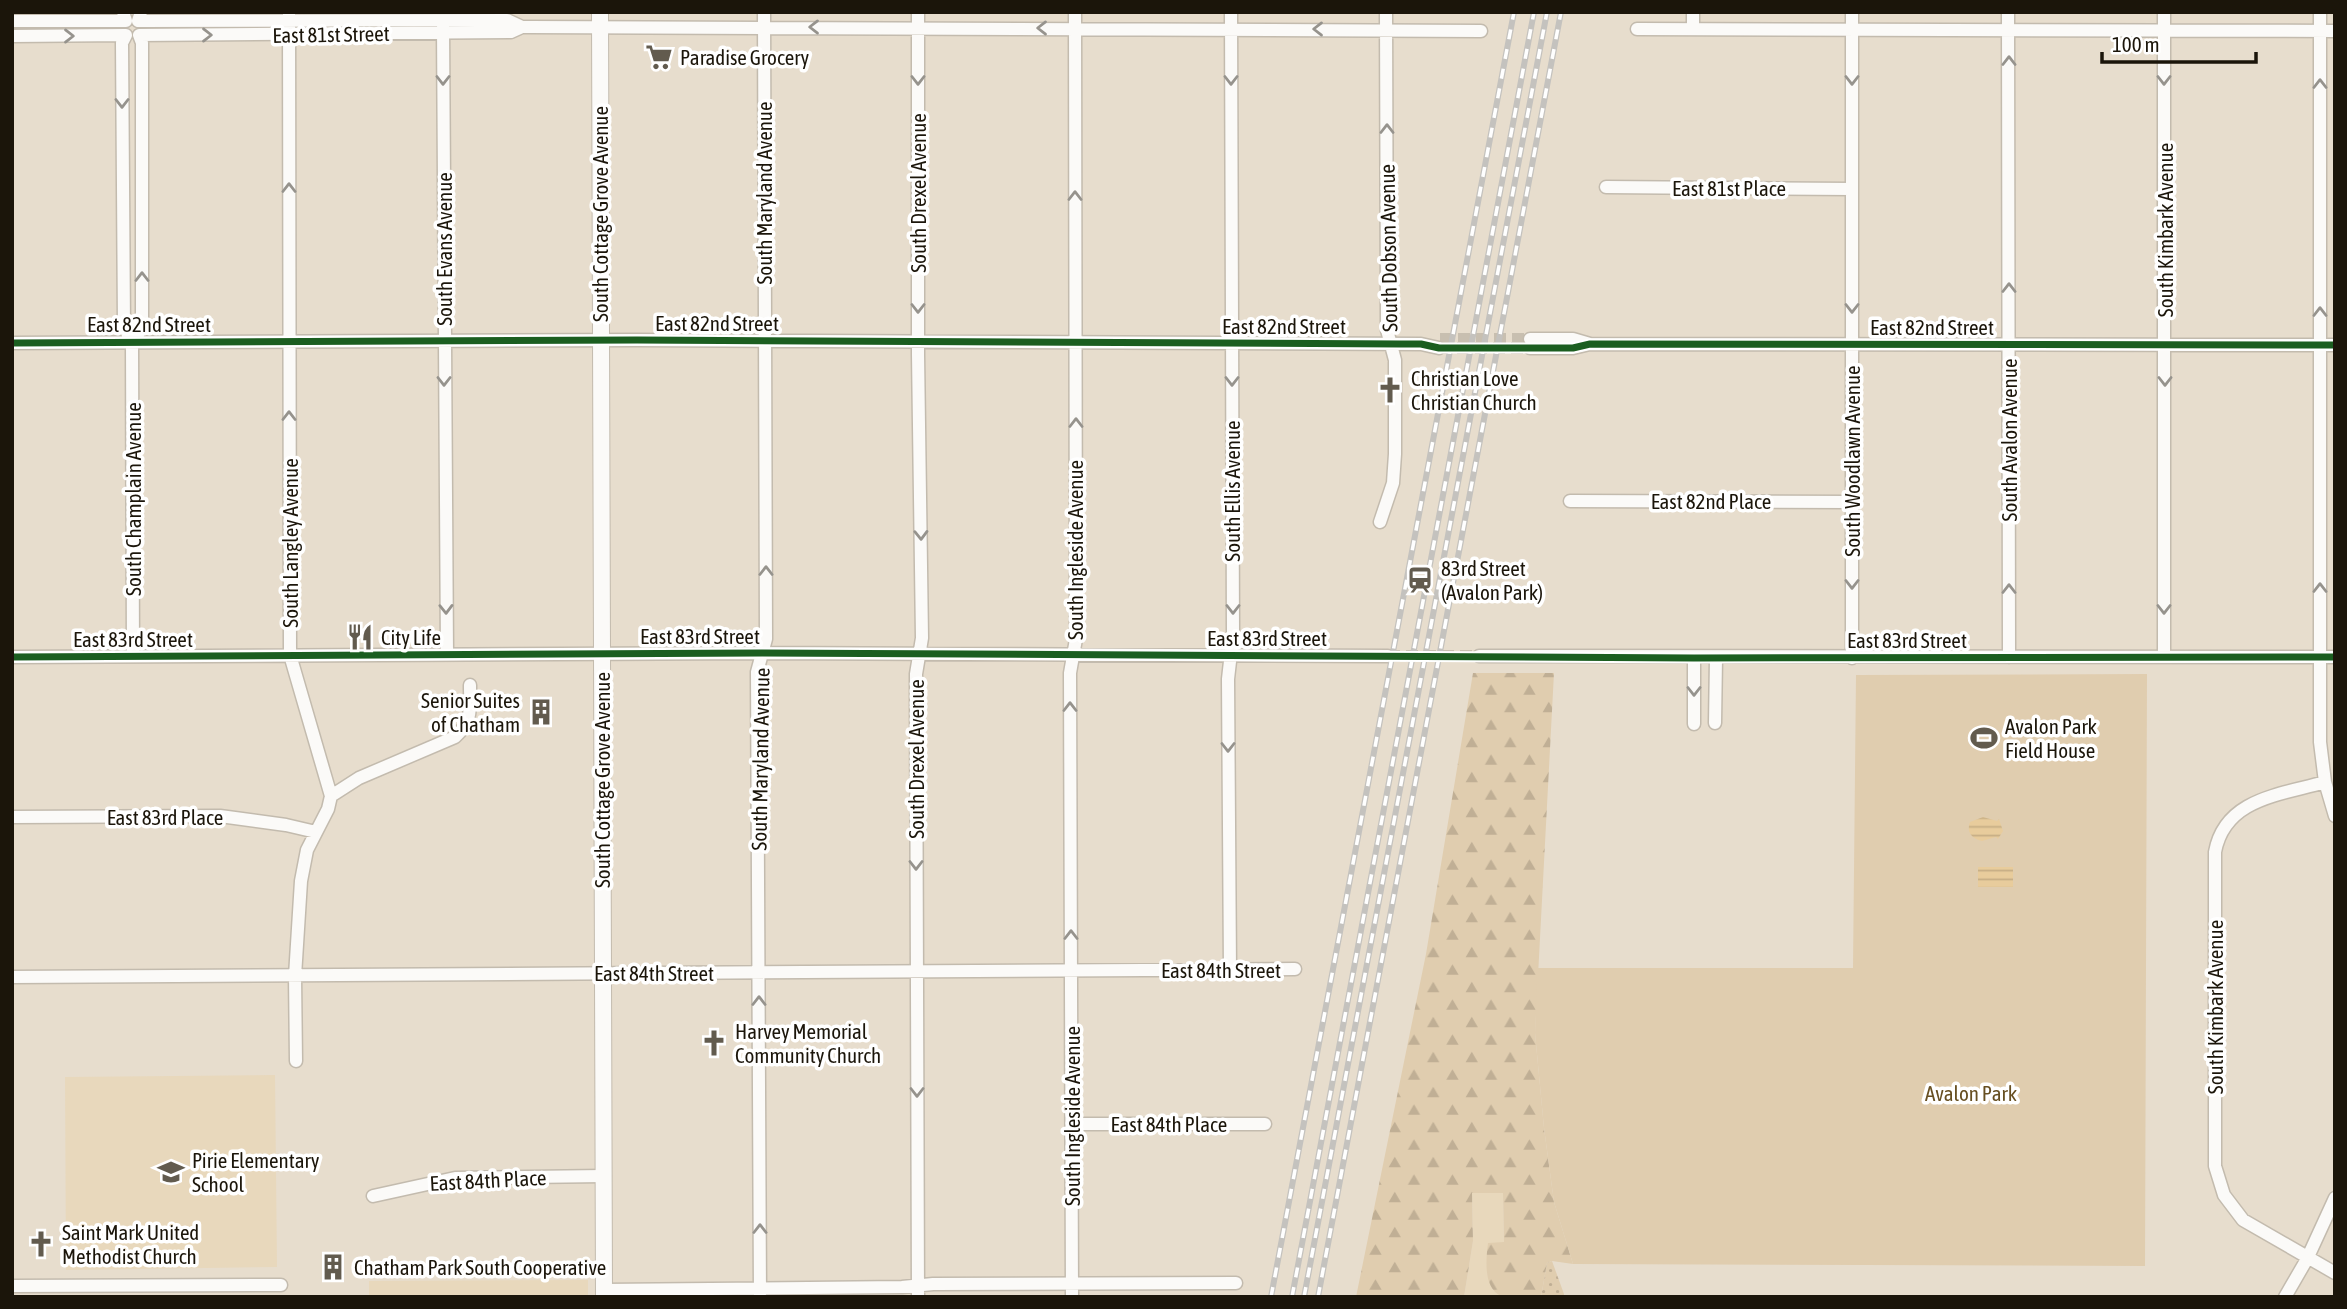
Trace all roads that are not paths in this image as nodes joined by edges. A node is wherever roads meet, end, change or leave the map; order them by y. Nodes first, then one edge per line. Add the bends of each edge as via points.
1 (764, 12) edge
2 (918, 12) edge
3 (1074, 12) edge
4 (1231, 12) edge
5 (1386, 12) edge
6 (1693, 12) edge
7 (1852, 12) edge
8 (2008, 12) edge
9 (2164, 12) edge
10 (2320, 12) edge
11 (132, 16) edge
12 (289, 16) edge
13 (600, 20) edge
14 (12, 21) edge
15 (443, 22) edge
16 (764, 27) junction
17 (918, 28) junction
18 (1075, 28) junction
19 (1231, 29) junction
20 (1386, 29) junction
21 (1637, 29) dead end
22 (1692, 29) junction
23 (1852, 29) junction
24 (2008, 30) junction
25 (2164, 30) junction
26 (1481, 31) dead end
27 (2320, 31) junction
28 (2335, 31) edge
29 (133, 35) junction
30 (289, 35) junction
31 (12, 36) edge
32 (1606, 187) dead end
33 (1852, 189) junction
34 (123, 195) junction
35 (142, 195) junction
36 (444, 341) junction
37 (600, 341) junction
38 (764, 341) junction
39 (12, 342) edge
40 (132, 342) junction
41 (289, 342) junction
42 (918, 342) junction
43 (1076, 342) junction
44 (1232, 343) junction
45 (1390, 344) junction
46 (1440, 344) tunnel mouth
47 (1530, 344) tunnel mouth
48 (1852, 345) junction
49 (2010, 345) junction
50 (2165, 345) junction
51 (2320, 345) junction
52 (2335, 345) edge
53 (1570, 501) dead end
54 (1852, 502) junction
55 (1380, 522) dead end
56 (762, 653) junction
57 (919, 653) junction
58 (447, 654) junction
59 (602, 654) junction
60 (1073, 654) junction
61 (290, 655) junction
62 (1230, 655) junction
63 (133, 656) junction
64 (1388, 656) tunnel mouth
65 (1479, 656) tunnel mouth
66 (12, 657) edge
67 (2009, 657) junction
68 (2164, 657) junction
69 (2320, 657) junction
70 (2335, 657) edge
71 (1694, 658) junction
72 (1716, 658) junction
73 (1852, 658) junction
74 (470, 685) dead end
75 (1715, 723) dead end
76 (1694, 724) dead end
77 (2325, 782) junction
78 (331, 796) junction
79 (2335, 816) edge
80 (12, 817) edge
81 (316, 832) junction
82 (1295, 969) dead end
83 (1230, 970) junction
84 (1071, 971) junction
85 (759, 972) junction
86 (917, 972) junction
87 (603, 974) junction
88 (295, 976) junction
89 (12, 977) edge
90 (296, 1061) dead end
91 (1072, 1124) junction
92 (1265, 1124) dead end
93 (604, 1176) junction
94 (373, 1196) dead end
95 (2335, 1198) edge
96 (2307, 1258) junction
97 (2335, 1273) edge
98 (1236, 1283) dead end
99 (281, 1285) dead end
100 (12, 1286) edge
101 (1072, 1290) edge
102 (918, 1291) edge
103 (604, 1293) edge
104 (760, 1293) edge
105 (2285, 1297) edge

1 - 16 street, South Maryland Avenue
2 - 17 street, South Drexel Avenue
3 - 18 street, South Ingleside Avenue
4 - 19 street, South Ellis Avenue
5 - 20 street, South Dobson Avenue
6 - 22 street
7 - 23 street, South Woodlawn Avenue
8 - 24 street, South Avalon Avenue
9 - 25 street, South Kimbark Avenue
10 - 27 street
11 - 12 street, East 81st Street
11 - 14 street, East 81st Street
11 - 29 street via 142,29
12 - 15 street, East 81st Street
12 - 30 street, South Langley Avenue
13 - 15 street, East 81st Street via 511,32
13 - 16 street, East 81st Street
13 - 37 main road, South Cottage Grove Avenue
15 - 30 street, East 81st Street
15 -> 36 street, South Evans Avenue
17 -> 16 street, East 81st Street
16 - 38 street, South Maryland Avenue
18 -> 17 street, East 81st Street
17 -> 42 street, South Drexel Avenue
18 - 19 street, East 81st Street
43 -> 18 street, South Ingleside Avenue
20 -> 19 street, East 81st Street
19 -> 44 street, South Ellis Avenue
20 - 26 street, East 81st Street
45 -> 20 street, South Dobson Avenue
21 - 22 street
22 - 23 street
23 - 24 street
23 -> 33 street, South Woodlawn Avenue
24 - 25 street
49 -> 24 street, South Avalon Avenue
25 - 27 street
25 -> 50 street, South Kimbark Avenue
27 - 28 street
51 -> 27 street
29 -> 30 street, East 81st Street
31 -> 29 street, East 81st Street
29 -> 34 street, South Champlain Avenue via 122,43
29 - 35 street, South Champlain Avenue via 142,43
41 -> 30 street, South Langley Avenue
32 - 33 street, East 81st Place
33 -> 48 street, South Woodlawn Avenue
34 - 35 street
34 - 40 street, South Champlain Avenue via 124,327
40 -> 35 street, South Champlain Avenue via 142,328
36 - 37 street, East 82nd Street
36 - 41 street, East 82nd Street
36 -> 58 street, South Evans Avenue
37 - 38 street, East 82nd Street
37 - 59 main road, South Cottage Grove Avenue
38 - 42 street, East 82nd Street
56 -> 38 street, South Maryland Avenue via 766,639
39 - 40 street, East 82nd Street
40 - 41 street, East 82nd Street
40 - 63 street, South Champlain Avenue
61 -> 41 street, South Langley Avenue
42 - 43 street, East 82nd Street
42 -> 57 street, South Drexel Avenue
43 - 44 street, East 82nd Street
60 -> 43 street, South Ingleside Avenue
44 - 45 street, East 82nd Street
44 -> 62 street, South Ellis Avenue
45 - 46 street, East 82nd Street
45 - 55 street, South Dobson Avenue via 1395,360 1395,454 1393,482
47 - 48 street, East 82nd Street via 1573,339 1590,344
48 - 49 street, East 82nd Street
48 - 54 street, South Woodlawn Avenue
49 - 50 street, East 82nd Street
67 -> 49 street, South Avalon Avenue
50 - 51 street, East 82nd Street
50 -> 68 street, South Kimbark Avenue
51 - 52 street, East 82nd Street
69 -> 51 street
53 - 54 street, East 82nd Place
54 -> 73 street, South Woodlawn Avenue
56 - 57 street, East 83rd Street
56 - 59 street, East 83rd Street
56 - 85 street, South Maryland Avenue via 757,671
57 - 60 street, East 83rd Street
57 -> 86 street, South Drexel Avenue
58 - 59 street, East 83rd Street
58 - 61 street, East 83rd Street
59 - 87 main road, South Cottage Grove Avenue
60 - 62 street, East 83rd Street
84 -> 60 street, South Ingleside Avenue
61 - 63 street, East 83rd Street
61 - 78 street, South Langley Avenue
62 - 64 street, East 83rd Street
62 -> 83 street, South Ellis Avenue
63 - 66 street, East 83rd Street
65 - 71 street, East 83rd Street
67 - 68 street, East 83rd Street
67 - 73 street, East 83rd Street
68 - 69 street, East 83rd Street
69 - 70 street, East 83rd Street
69 - 77 street
71 - 72 street, East 83rd Street
71 -> 76 street
72 - 73 street, East 83rd Street
72 - 75 street
74 - 78 street via 466,728 455,737 359,778
77 - 79 street
77 - 96 street, South Kimbark Avenue via 2246,806 2224,825 2215,852 2218,1181 2243,1220
78 - 81 street
80 - 81 street, East 83rd Place via 220,816
81 - 88 street via 301,881
82 - 83 street, East 84th Street
83 - 84 street, East 84th Street
84 - 86 street, East 84th Street
84 - 91 street, South Ingleside Avenue
85 - 86 street, East 84th Street
85 - 87 street, East 84th Street
104 -> 85 street, South Maryland Avenue
86 -> 102 street, South Drexel Avenue
87 - 88 street, East 84th Street
87 - 93 main road, South Cottage Grove Avenue
88 - 89 street, East 84th Street
88 - 90 street
91 - 92 street, East 84th Place
91 - 101 street, South Ingleside Avenue
93 - 94 street, East 84th Place via 455,1178
93 - 103 main road, South Cottage Grove Avenue
95 - 96 street
96 - 97 street, South Kimbark Avenue
96 - 105 street
98 - 101 street
99 - 100 street
101 - 102 street
102 - 104 street
103 - 104 street

